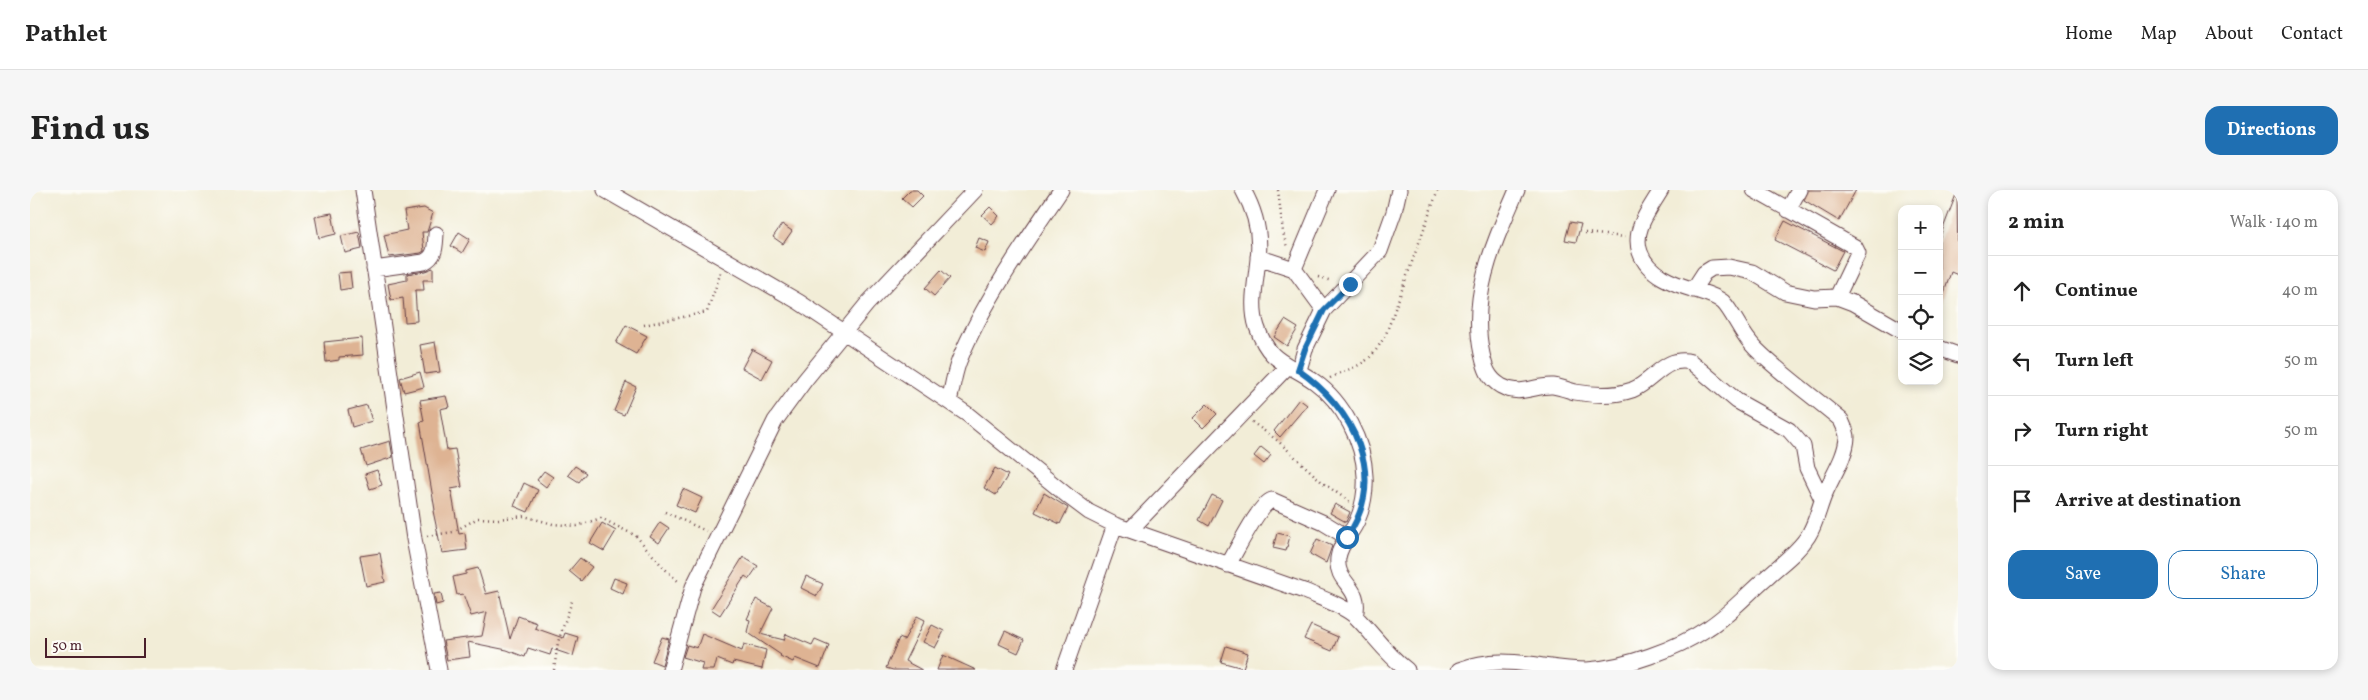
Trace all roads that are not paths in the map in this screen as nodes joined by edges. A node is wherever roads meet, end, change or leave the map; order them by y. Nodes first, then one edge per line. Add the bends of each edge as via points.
1 (363, 190) edge
2 (605, 190) edge
3 (975, 190) edge
4 (1061, 190) edge
5 (1243, 190) edge
6 (1328, 190) edge
7 (1399, 190) edge
8 (1517, 190) edge
9 (1661, 190) edge
10 (1754, 190) edge
11 (1799, 190) edge
12 (1788, 210) junction
13 (436, 234) dead end
14 (1258, 257) junction
15 (374, 269) junction
16 (1294, 269) junction
17 (1693, 290) junction
18 (1837, 297) junction
19 (1324, 310) junction
20 (1898, 329) edge
21 (844, 333) junction
22 (1943, 349) edge
23 (1958, 355) edge
24 (1293, 369) junction
25 (949, 402) junction
26 (1822, 499) junction
27 (1115, 525) junction
28 (1130, 530) junction
29 (1347, 537) junction
30 (1228, 565) junction
31 (1355, 616) junction
32 (439, 670) edge
33 (670, 670) edge
34 (1064, 670) edge
35 (1407, 670) edge
36 (1459, 670) edge

1 - 15 street
2 - 21 street via 799,302
3 - 21 street via 867,304
4 - 25 street via 977,324 959,362
5 - 14 street via 1256,221
6 - 16 street
7 - 19 street via 1380,251
8 - 26 street via 1488,260 1479,298 1479,342 1485,369 1492,378 1500,386 1525,392 1553,386 1578,392 1611,394 1633,389 1673,362 1691,362 1737,401 1789,430 1803,446 1807,468
9 - 17 street via 1636,238 1640,254 1660,277
10 - 12 street
11 - 12 street
12 - 18 street via 1855,247 1858,253 1856,260
13 - 15 street via 435,253 430,259
14 - 16 street
14 - 24 street via 1254,286 1256,325 1270,353
15 - 32 street via 414,539
16 - 19 street
17 - 18 street via 1704,273 1712,268 1729,267 1752,272 1785,292 1800,296
17 - 26 street via 1723,302 1742,334 1756,349 1841,420 1847,436 1845,448
18 - 20 street
19 - 24 street
21 - 25 street
21 - 33 street via 775,421 693,588
22 - 23 street
24 - 28 street via 1244,413
24 - 29 street via 1318,384 1331,397 1354,431 1362,454 1366,477 1362,510
25 - 27 street via 989,430 1089,512
26 - 36 street via 1808,536 1800,547 1719,620 1696,636 1637,660 1588,670 1562,670 1500,661
27 - 28 street
27 - 34 street
28 - 30 street
29 - 30 street via 1272,500 1257,513
29 - 31 street via 1339,555 1338,568 1357,598
30 - 31 street via 1304,591
31 - 35 street via 1390,657

